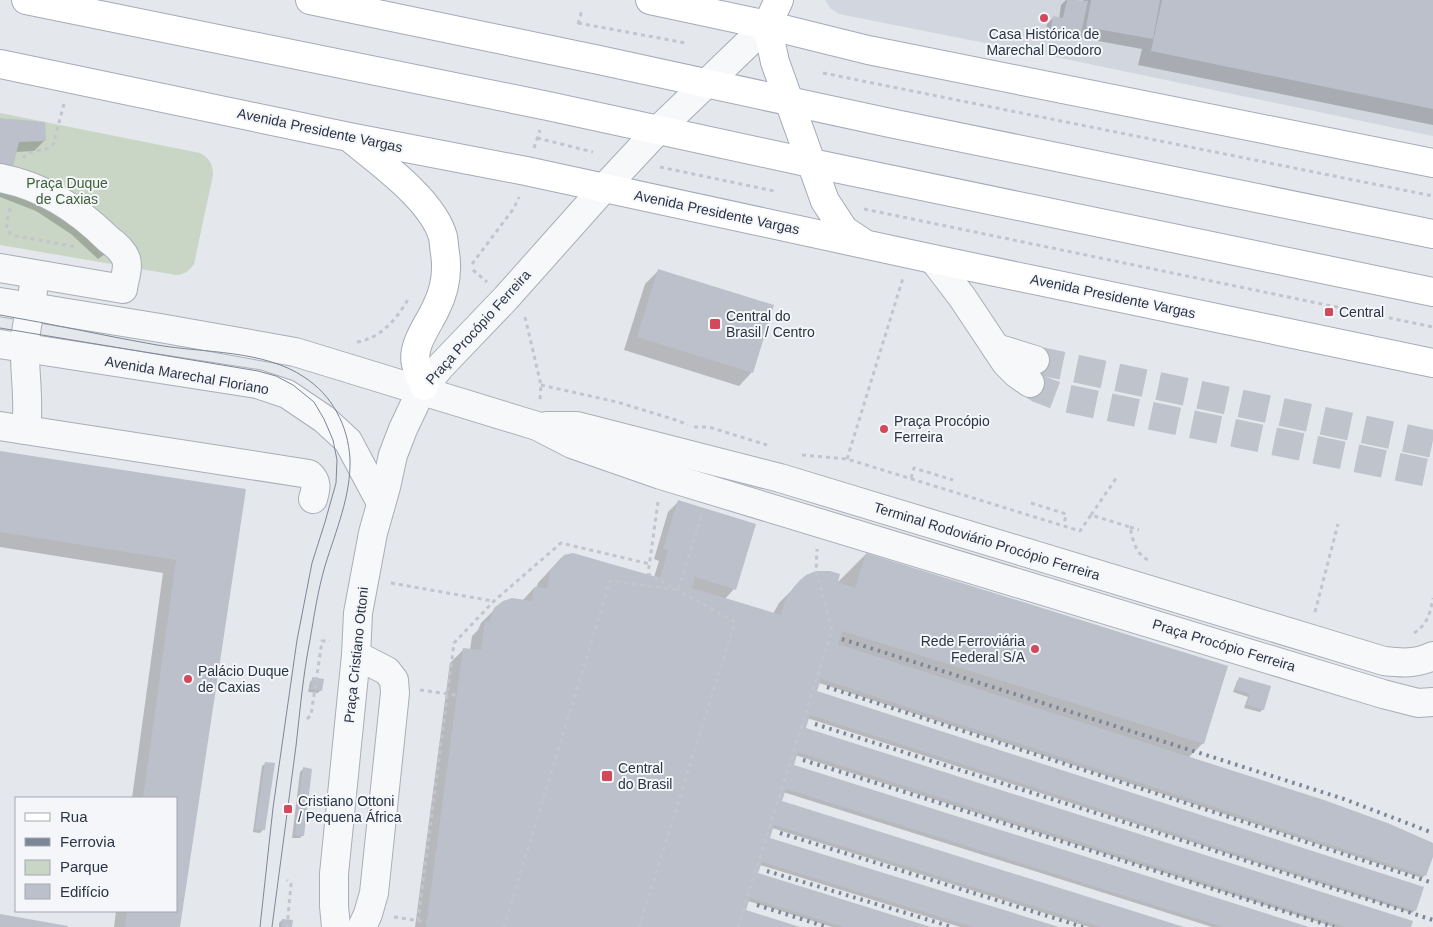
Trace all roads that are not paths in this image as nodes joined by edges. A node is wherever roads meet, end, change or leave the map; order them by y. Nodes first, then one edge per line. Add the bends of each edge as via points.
1 (26, 0) edge
2 (310, 0) edge
3 (650, 0) edge
4 (779, 0) edge
5 (767, 24) junction
6 (0, 64) edge
7 (706, 83) junction
8 (789, 101) junction
9 (658, 130) junction
10 (349, 137) junction
11 (811, 163) junction
12 (1433, 163) edge
13 (604, 188) junction
14 (6, 189) edge
15 (1433, 234) edge
16 (864, 243) junction
17 (922, 256) junction
18 (0, 268) edge
19 (34, 274) junction
20 (1433, 292) edge
21 (0, 302) edge
22 (31, 308) junction
23 (12, 346) edge
24 (1433, 362) edge
25 (1033, 372) tunnel mouth
26 (422, 389) junction
27 (537, 426) junction
28 (13, 428) edge
29 (313, 499) dead end
30 (381, 503) junction
31 (356, 647) junction
32 (1433, 656) edge
33 (1433, 702) edge
34 (336, 927) edge
35 (362, 927) edge

1 - 9 main road
2 - 7 main road
3 - 5 main road
4 - 5 main road
5 - 7 street, Praça Procópio Ferreira
5 - 8 main road via 775,62
5 - 12 main road via 868,50
6 - 10 main road, Avenida Presidente Vargas
7 - 8 main road
7 - 9 street, Praça Procópio Ferreira
8 - 11 main road
8 - 15 main road
9 - 11 main road
9 - 13 street, Praça Procópio Ferreira
10 - 13 main road, Avenida Presidente Vargas
10 - 26 main road via 405,184 433,217 442,236 445,284 416,349 415,362
11 - 16 main road via 825,201 838,222
11 - 20 main road
13 - 16 main road, Avenida Presidente Vargas
13 - 26 street, Praça Procópio Ferreira
14 - 19 street via 36,188 58,199 88,219 122,252 127,265 123,289
16 - 17 main road, Avenida Presidente Vargas
17 - 24 main road, Avenida Presidente Vargas
17 - 25 street via 962,297 996,348
18 - 19 street
19 - 22 street
21 - 22 street
22 - 23 street via 25,332
22 - 26 street via 295,352
23 - 28 street via 28,398 28,416
23 - 30 street, Avenida Marechal Floriano via 257,384 286,394 324,418 348,441
26 - 27 street, Praça Procópio Ferreira
26 - 30 street, Praça Cristiano Ottoni via 393,455
27 - 32 street, Terminal Rodoviário Procópio Ferreira via 577,426 780,478 1384,661 1404,663 1423,661
27 - 33 street, Praça Procópio Ferreira via 572,444 661,475 1383,694 1418,703
28 - 29 street via 309,474 316,487
30 - 31 street, Praça Cristiano Ottoni via 358,612
31 - 34 street, Praça Cristiano Ottoni via 334,874
31 - 35 street via 387,671 395,687 374,893

